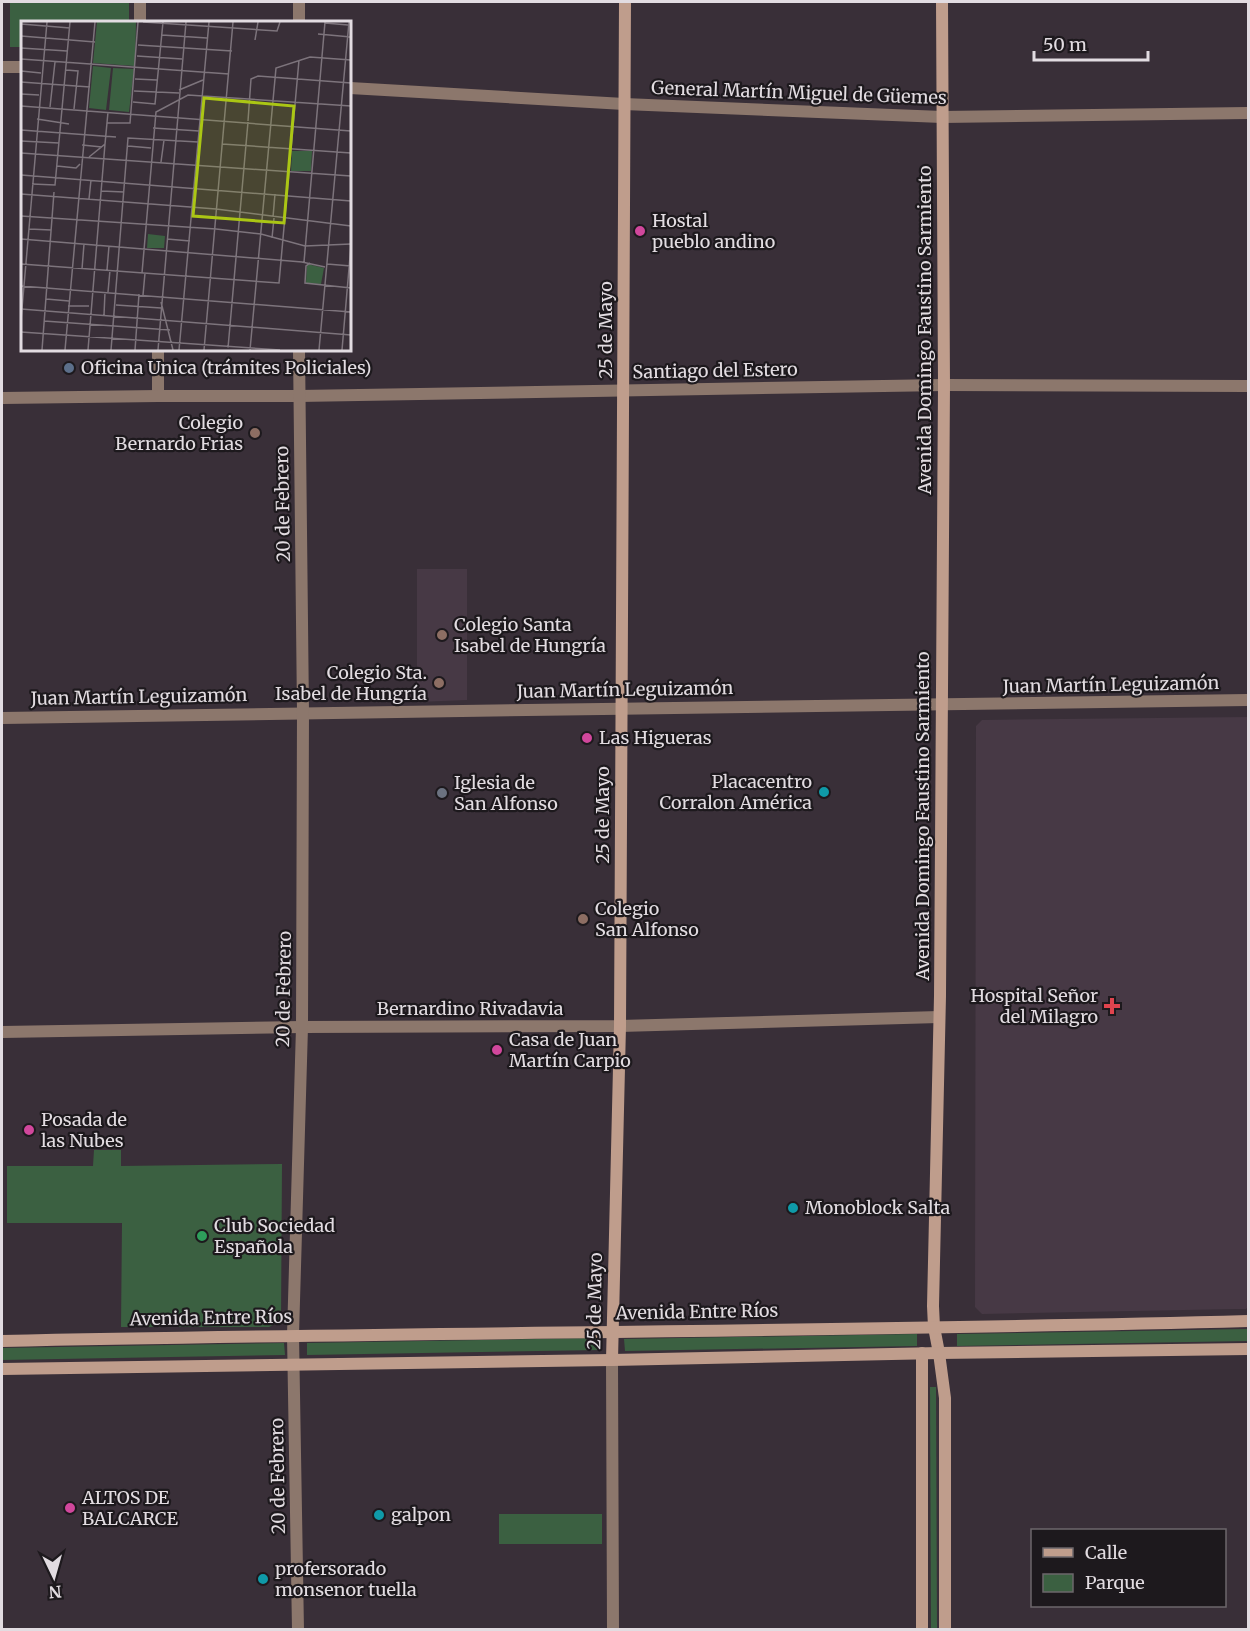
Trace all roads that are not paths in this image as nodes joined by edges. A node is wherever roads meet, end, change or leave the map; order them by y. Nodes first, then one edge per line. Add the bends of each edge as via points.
1 (140, 2) edge
2 (299, 2) edge
3 (625, 2) edge
4 (942, 2) edge
5 (140, 21) edge
6 (299, 21) edge
7 (2, 67) edge
8 (21, 67) edge
9 (351, 88) edge
10 (624, 104) junction
11 (1248, 113) edge
12 (942, 117) junction
13 (158, 351) edge
14 (299, 351) edge
15 (944, 385) junction
16 (1248, 386) edge
17 (624, 391) junction
18 (158, 396) junction
19 (300, 396) junction
20 (2, 398) edge
21 (1248, 700) edge
22 (941, 706) junction
23 (621, 708) junction
24 (303, 712) junction
25 (2, 718) edge
26 (939, 1017) junction
27 (620, 1026) junction
28 (302, 1027) junction
29 (2, 1032) edge
30 (1248, 1321) edge
31 (934, 1327) junction
32 (612, 1331) junction
33 (293, 1335) junction
34 (2, 1341) edge
35 (1248, 1349) edge
36 (922, 1353) junction
37 (939, 1353) junction
38 (612, 1360) junction
39 (294, 1364) junction
40 (2, 1369) edge
41 (298, 1629) edge
42 (614, 1629) edge
43 (922, 1629) edge
44 (945, 1629) edge

1 - 5 street
2 - 6 street
3 - 10 main road, 25 de Mayo
4 - 12 main road, Avenida Domingo Faustino Sarmiento
7 - 8 street
9 - 10 street, General Martín Miguel de Güemes
10 - 12 street, General Martín Miguel de Güemes
10 - 17 main road, 25 de Mayo
11 - 12 street, General Martín Miguel de Güemes
12 - 15 main road, Avenida Domingo Faustino Sarmiento
13 - 18 street
14 - 19 street, 20 de Febrero
15 - 16 street, Santiago del Estero
15 - 17 street, Santiago del Estero
15 - 22 main road, Avenida Domingo Faustino Sarmiento
17 - 19 street, Santiago del Estero
17 - 23 main road, 25 de Mayo
18 - 19 street, Santiago del Estero
18 - 20 street, Santiago del Estero
19 - 24 street, 20 de Febrero
21 - 22 street, Juan Martín Leguizamón
22 - 23 street, Juan Martín Leguizamón
22 - 26 main road, Avenida Domingo Faustino Sarmiento
23 - 24 street, Juan Martín Leguizamón
23 - 27 main road, 25 de Mayo
24 - 25 street, Juan Martín Leguizamón
24 - 28 street, 20 de Febrero
26 - 27 street, Bernardino Rivadavia
26 - 31 main road, Avenida Domingo Faustino Sarmiento
27 - 28 street, Bernardino Rivadavia
27 - 32 main road, 25 de Mayo
28 - 29 street, Bernardino Rivadavia
28 - 33 street, 20 de Febrero
30 - 31 main road, Avenida Entre Ríos
31 - 32 main road, Avenida Entre Ríos
31 - 37 main road, Avenida Domingo Faustino Sarmiento
32 - 33 main road, Avenida Entre Ríos
32 - 38 main road, 25 de Mayo
33 - 34 main road, Avenida Entre Ríos
33 - 39 street, 20 de Febrero
35 - 37 main road
36 - 37 main road
36 - 38 main road
36 - 43 main road
37 - 44 main road, Avenida Domingo Faustino Sarmiento via 945,1398
38 - 39 main road
38 - 42 street, 25 de Mayo
39 - 40 main road
39 - 41 street, 20 de Febrero

